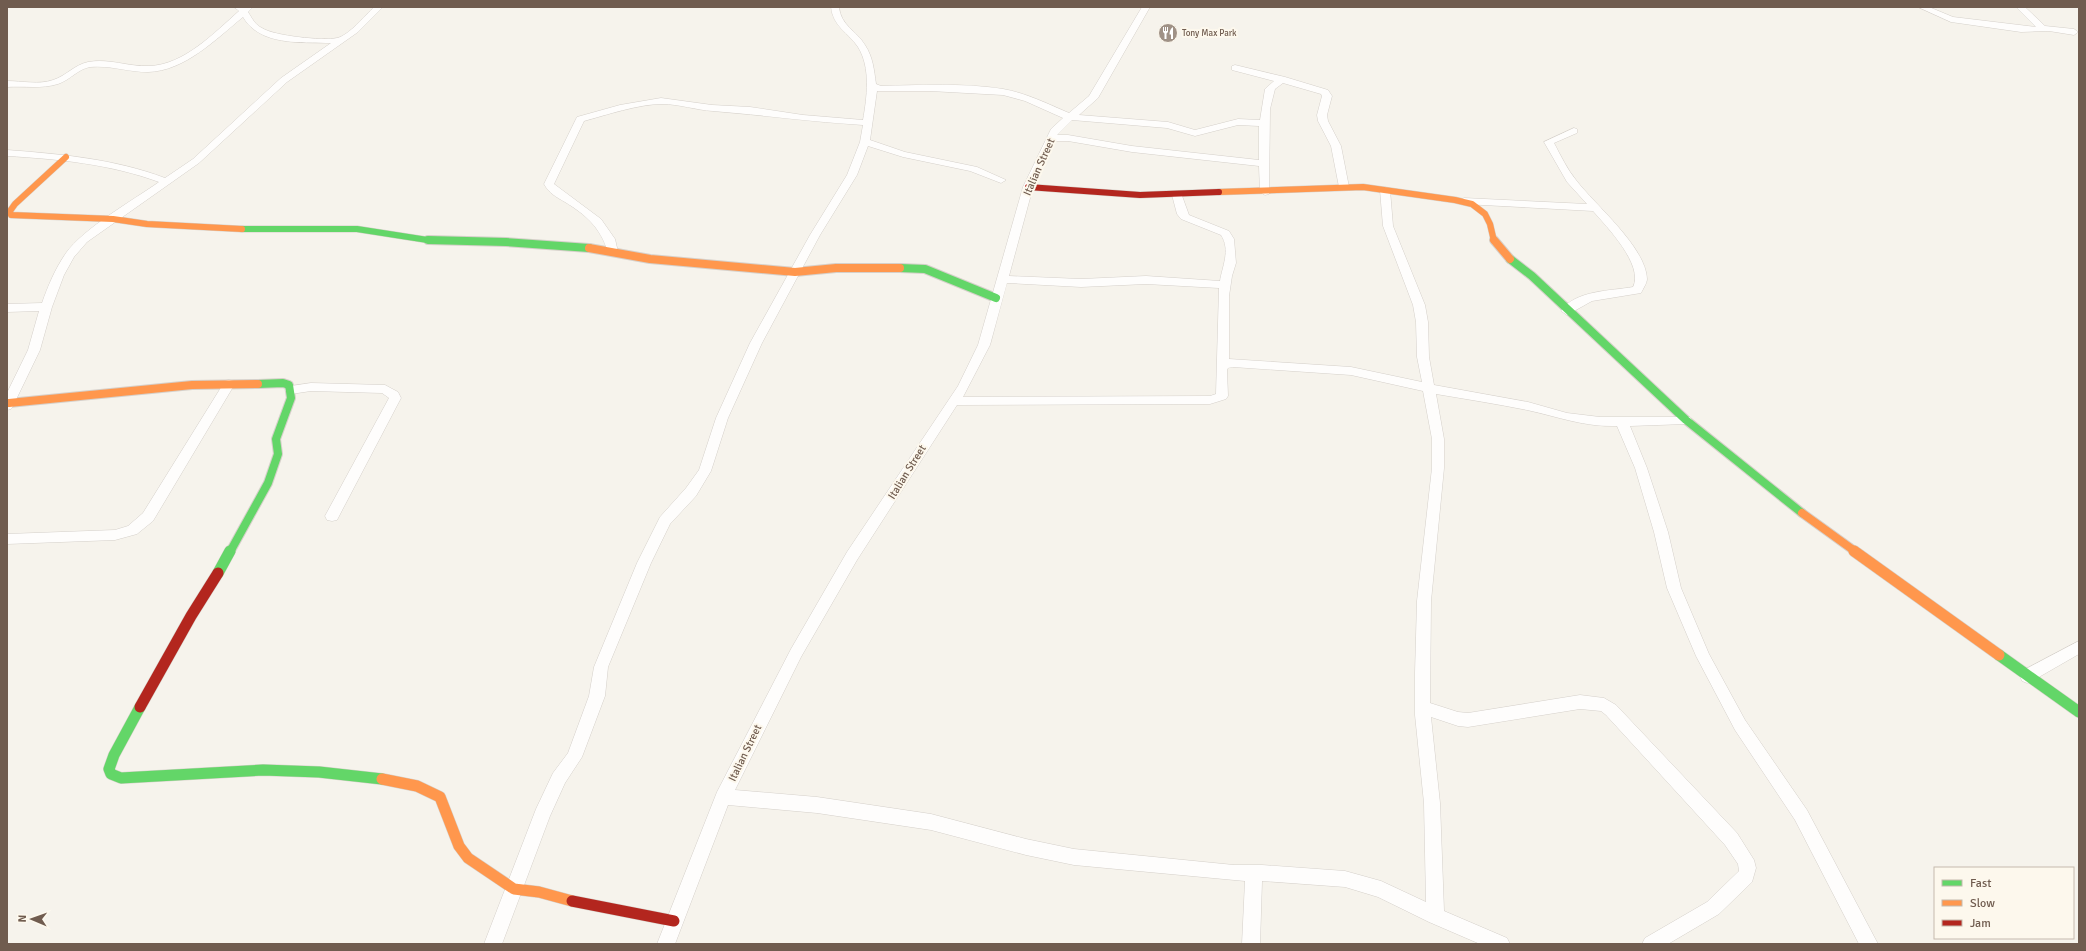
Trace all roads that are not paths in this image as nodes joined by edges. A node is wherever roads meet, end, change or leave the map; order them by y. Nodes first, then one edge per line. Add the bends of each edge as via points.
1 (379, 7) edge
2 (835, 7) edge
3 (1146, 7) edge
4 (1922, 7) edge
5 (2020, 7) edge
6 (244, 8) edge
7 (2046, 30) junction
8 (2077, 33) edge
9 (340, 41) junction
10 (1235, 68) dead end
11 (1282, 80) junction
12 (7, 84) edge
13 (872, 86) junction
14 (1069, 117) junction
15 (868, 123) junction
16 (1265, 123) junction
17 (1574, 131) dead end
18 (1051, 138) junction
19 (865, 142) junction
20 (7, 153) edge
21 (66, 157) junction
22 (1264, 164) junction
23 (1000, 180) dead end
24 (168, 182) junction
25 (1344, 187) junction
26 (1028, 188) junction
27 (1385, 190) junction
28 (1265, 192) junction
29 (1177, 195) junction
30 (1464, 201) junction
31 (1594, 208) junction
32 (8, 211) edge
33 (113, 219) junction
34 (613, 252) junction
35 (795, 272) junction
36 (1001, 279) junction
37 (1224, 285) junction
38 (996, 298) junction
39 (46, 306) junction
40 (7, 308) edge
41 (1567, 311) junction
42 (1223, 364) junction
43 (229, 384) junction
44 (1429, 388) junction
45 (291, 390) junction
46 (954, 401) junction
47 (8, 405) edge
48 (1686, 420) junction
49 (1622, 422) junction
50 (332, 516) dead end
51 (7, 539) edge
52 (2079, 647) edge
53 (2027, 676) junction
54 (1423, 708) junction
55 (2079, 712) edge
56 (723, 797) junction
57 (1253, 873) junction
58 (514, 889) junction
59 (1435, 916) junction
60 (674, 920) junction
61 (493, 944) edge
62 (666, 944) edge
63 (1251, 944) edge
64 (1501, 944) edge
65 (1651, 944) edge
66 (1869, 944) edge

1 - 9 street
2 - 13 street via 840,25 860,45 868,60
3 - 14 street, Italian Street via 1093,98
4 - 7 street via 1951,19
5 - 7 street via 2038,27
6 - 9 street via 256,28 264,33
6 - 12 street via 192,53 162,67 147,69 90,64 53,83
7 - 8 street
9 - 24 street via 284,80 238,124
10 - 11 street
11 - 16 street via 1270,88
11 - 25 street via 1325,92 1323,121 1336,146
13 - 14 street via 884,89 930,88 1004,92 1028,99
13 - 15 street
14 - 16 street via 1168,125 1195,133 1238,122
14 - 18 street, Italian Street via 1056,129
15 - 19 street
15 - 34 street via 661,101 620,108 580,119 549,184 552,189 598,220 610,240
16 - 22 street
17 - 31 street via 1549,142 1562,168
18 - 22 street via 1068,138 1132,149
18 - 26 street, Italian Street
19 - 23 street via 903,154 973,169
19 - 35 street via 852,175
20 - 21 street
21 - 24 street via 141,172
21 - 32 street
22 - 28 street
24 - 33 street
25 - 27 street
25 - 28 street
26 - 29 street
26 - 36 street, Italian Street
27 - 30 street
27 - 44 street via 1388,226 1419,305 1423,357
28 - 29 street
29 - 37 street via 1185,217 1228,236 1231,263
30 - 31 street
30 - 41 street via 1485,214 1497,247 1532,276
31 - 41 street via 1630,250 1642,272 1641,286 1637,290 1580,301 1571,305
32 - 33 street via 11,215 20,216
33 - 34 street via 147,224 262,230 357,229 438,242 534,243 591,247
33 - 39 street via 83,240 70,255 58,275
34 - 35 street via 650,259
35 - 38 street via 836,268 925,270 973,286
35 - 58 street via 756,343 722,418 705,471 691,492 665,521 644,563 601,666 597,696 574,757 559,778 548,802
36 - 37 street via 1081,283 1146,280
36 - 38 street, Italian Street
37 - 42 street
38 - 46 street, Italian Street via 984,345
39 - 40 street
39 - 47 street via 34,350
41 - 48 street
42 - 44 street via 1351,371
42 - 46 street via 1222,396 1210,400
43 - 45 street via 283,383 289,385
43 - 47 street via 192,385
43 - 51 street via 148,517 139,525 115,535
44 - 49 street via 1528,406 1581,420
44 - 54 street via 1438,439 1438,468 1424,601
45 - 50 street via 311,387 386,389 395,398
45 - 58 street via 288,408 276,439 278,454 268,483 120,745 109,769 111,774 121,778 142,778 263,770 319,772 366,776 418,786 440,797 459,846 468,858
46 - 56 street, Italian Street via 852,556 814,621
48 - 49 street
48 - 53 street via 1840,542
49 - 66 street via 1641,468 1674,588 1703,656 1740,725 1801,814
52 - 53 street
53 - 55 street
54 - 59 street via 1432,803
54 - 65 street via 1468,720 1580,702 1604,705 1611,710 1731,839 1746,860 1748,868 1746,876 1713,908
56 - 57 street via 817,805 931,822 1074,857
56 - 60 street, Italian Street
57 - 59 street via 1345,879 1381,889
57 - 63 street
58 - 60 street
58 - 61 street
59 - 64 street
60 - 62 street, Italian Street

